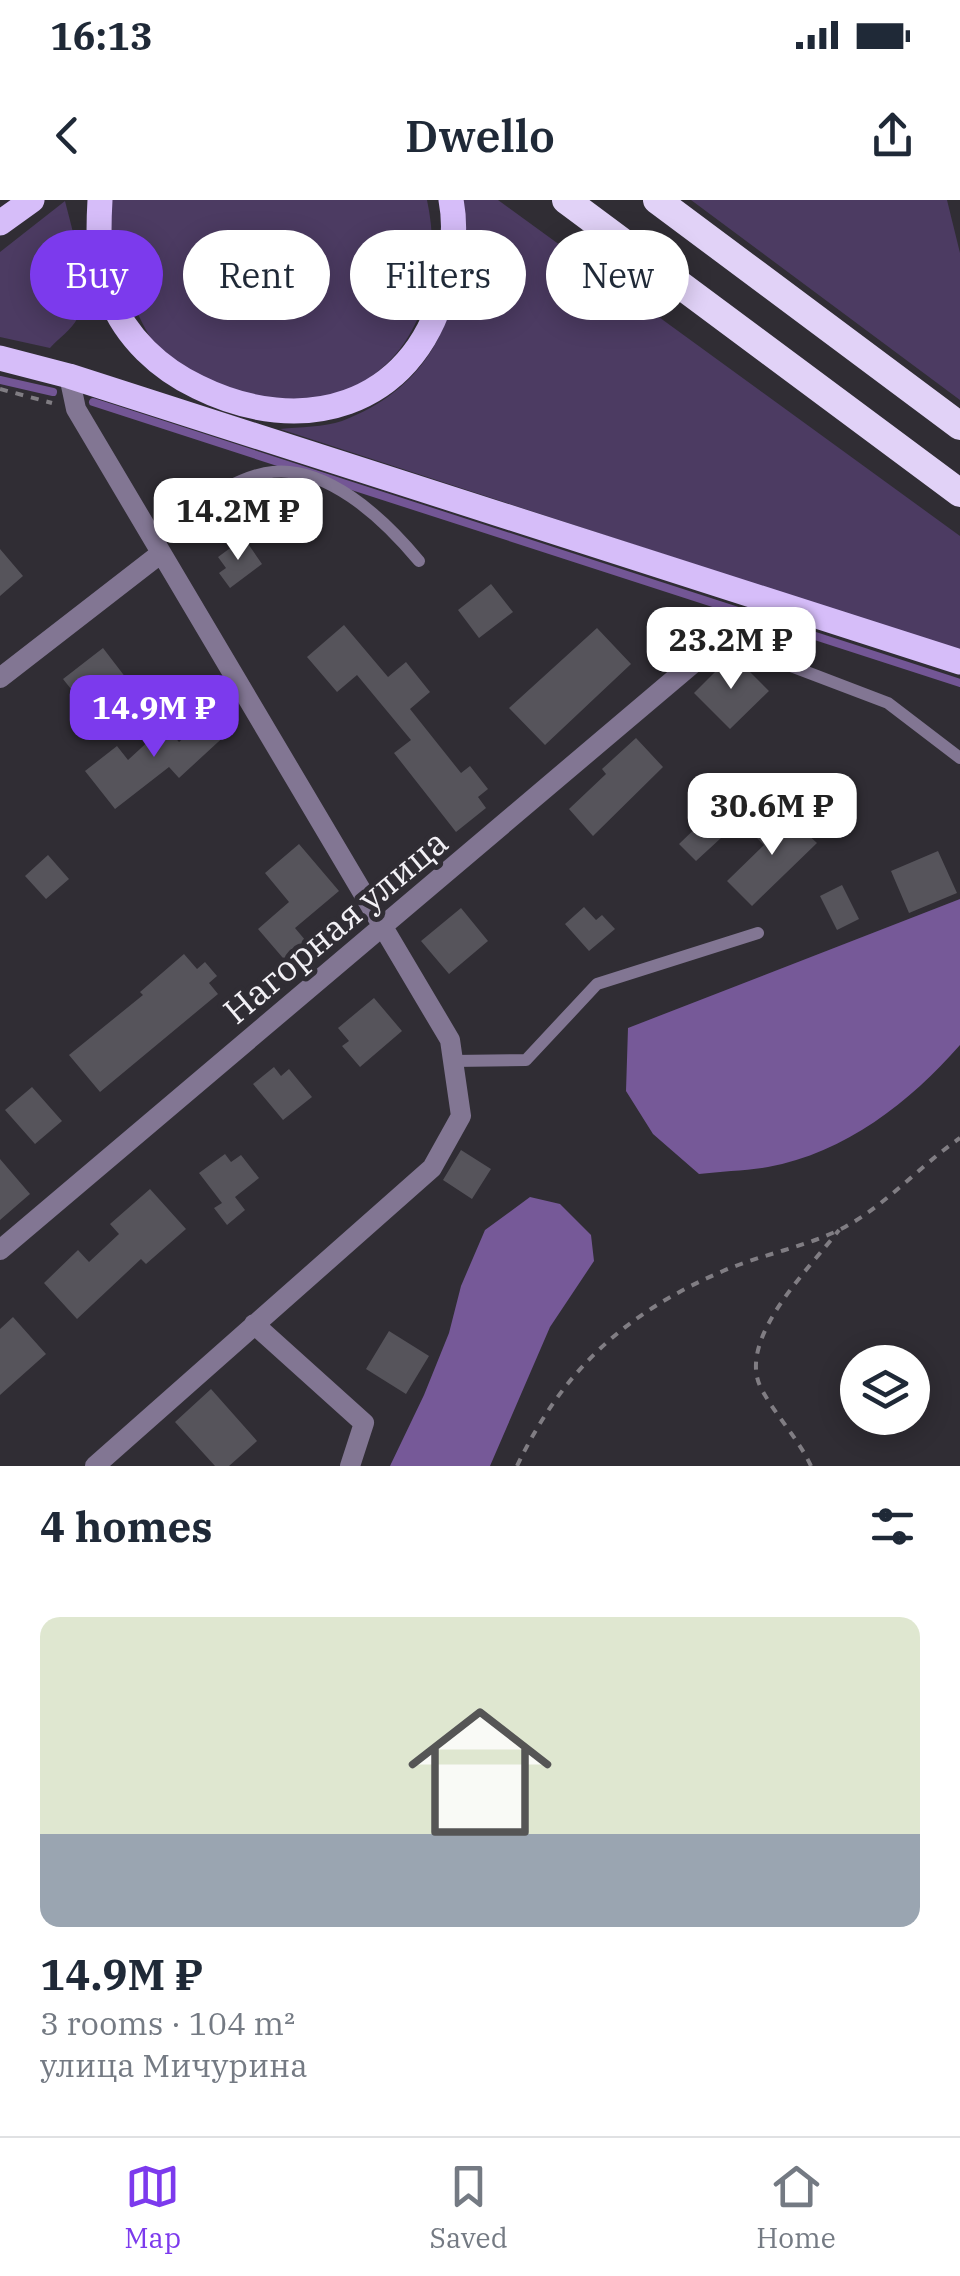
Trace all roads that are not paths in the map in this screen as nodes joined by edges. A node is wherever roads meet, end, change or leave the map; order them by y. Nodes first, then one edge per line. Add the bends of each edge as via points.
1 (32, 200) edge
2 (100, 200) edge
3 (450, 200) edge
4 (566, 200) edge
5 (657, 200) edge
6 (0, 223) edge
7 (0, 358) edge
8 (69, 376) junction
9 (960, 426) edge
10 (960, 492) edge
11 (148, 533) junction
12 (160, 554) junction
13 (418, 562) dead end
14 (710, 649) joint
15 (960, 662) edge
16 (0, 678) edge
17 (960, 758) edge
18 (385, 928) junction
19 (758, 933) dead end
20 (453, 1061) junction
21 (0, 1250) edge
22 (254, 1324) junction
23 (96, 1466) edge
24 (350, 1466) edge

1 - 6 main road
2 - 3 main road via 98,246 111,299 134,339 171,374 228,402 319,412 376,390 418,350 450,268 456,222
4 - 10 highway
5 - 9 highway
7 - 8 main road
8 - 11 street via 76,410
8 - 15 main road
11 - 12 street
11 - 13 lane via 263,474 298,472 361,505
12 - 16 street
12 - 18 street
14 - 17 lane via 749,650 888,703
14 - 18 street, Нагорная улица
18 - 20 street via 450,1040
18 - 21 street, Нагорная улица
19 - 20 lane via 597,984 526,1060
20 - 22 street via 460,1116 432,1168
22 - 23 street
22 - 24 street via 364,1423

